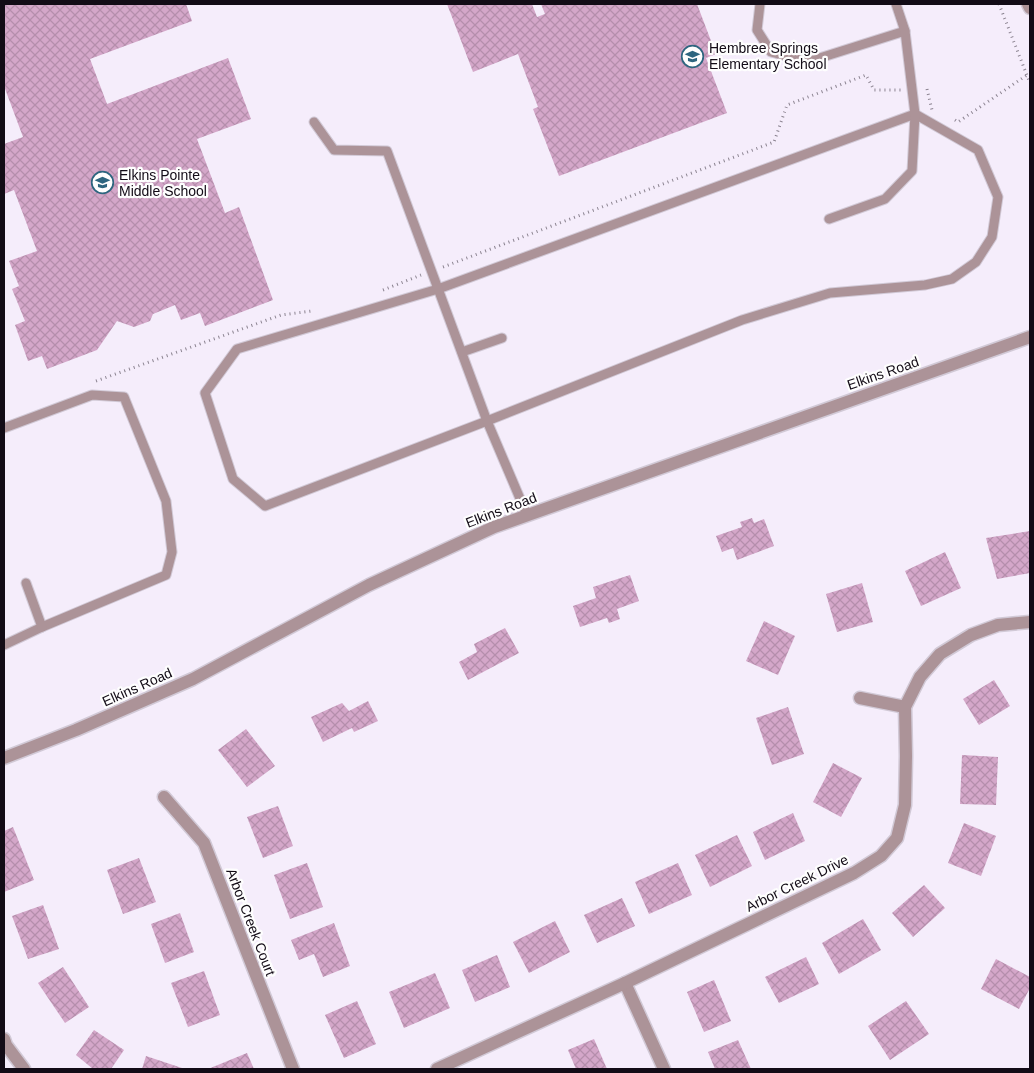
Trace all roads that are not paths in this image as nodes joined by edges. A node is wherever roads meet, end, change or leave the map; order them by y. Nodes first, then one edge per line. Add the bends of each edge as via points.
1 (760, 4) edge
2 (896, 4) edge
3 (1028, 4) edge
4 (1030, 8) edge
5 (904, 30) junction
6 (915, 114) junction
7 (314, 122) dead end
8 (829, 219) dead end
9 (438, 289) junction
10 (1030, 337) edge
11 (502, 338) dead end
12 (462, 352) junction
13 (487, 422) junction
14 (4, 428) edge
15 (527, 515) junction
16 (26, 583) dead end
17 (1030, 622) edge
18 (42, 627) junction
19 (4, 645) edge
20 (860, 698) dead end
21 (905, 707) junction
22 (4, 758) edge
23 (164, 797) dead end
24 (625, 983) junction
25 (4, 1040) edge
26 (24, 1069) edge
27 (293, 1069) edge
28 (438, 1069) edge
29 (664, 1069) edge

1 - 5 lane via 757,30 771,52 807,62
2 - 5 lane
3 - 4 street
5 - 6 lane
6 - 8 lane via 912,171 886,199
6 - 9 lane
6 - 13 lane via 978,150 998,197 992,237 976,262 952,279 918,286 830,293 742,320
7 - 9 lane via 334,150 387,151
9 - 12 lane
9 - 13 lane via 237,349 205,393 233,478 265,506
10 - 15 street, Elkins Road
11 - 12 lane
12 - 13 lane
13 - 15 lane
14 - 18 lane via 92,394 124,397 166,501 172,552 166,575
15 - 22 street, Elkins Road via 369,585 192,679
16 - 18 lane
17 - 21 street, Arbor Creek Drive via 998,625 971,634 940,654 920,677
18 - 19 lane
20 - 21 street
21 - 24 street, Arbor Creek Drive via 905,805 897,838 881,856 854,873
23 - 27 street, Arbor Creek Court via 204,843
24 - 28 street, Arbor Creek Drive
24 - 29 street
25 - 26 street

